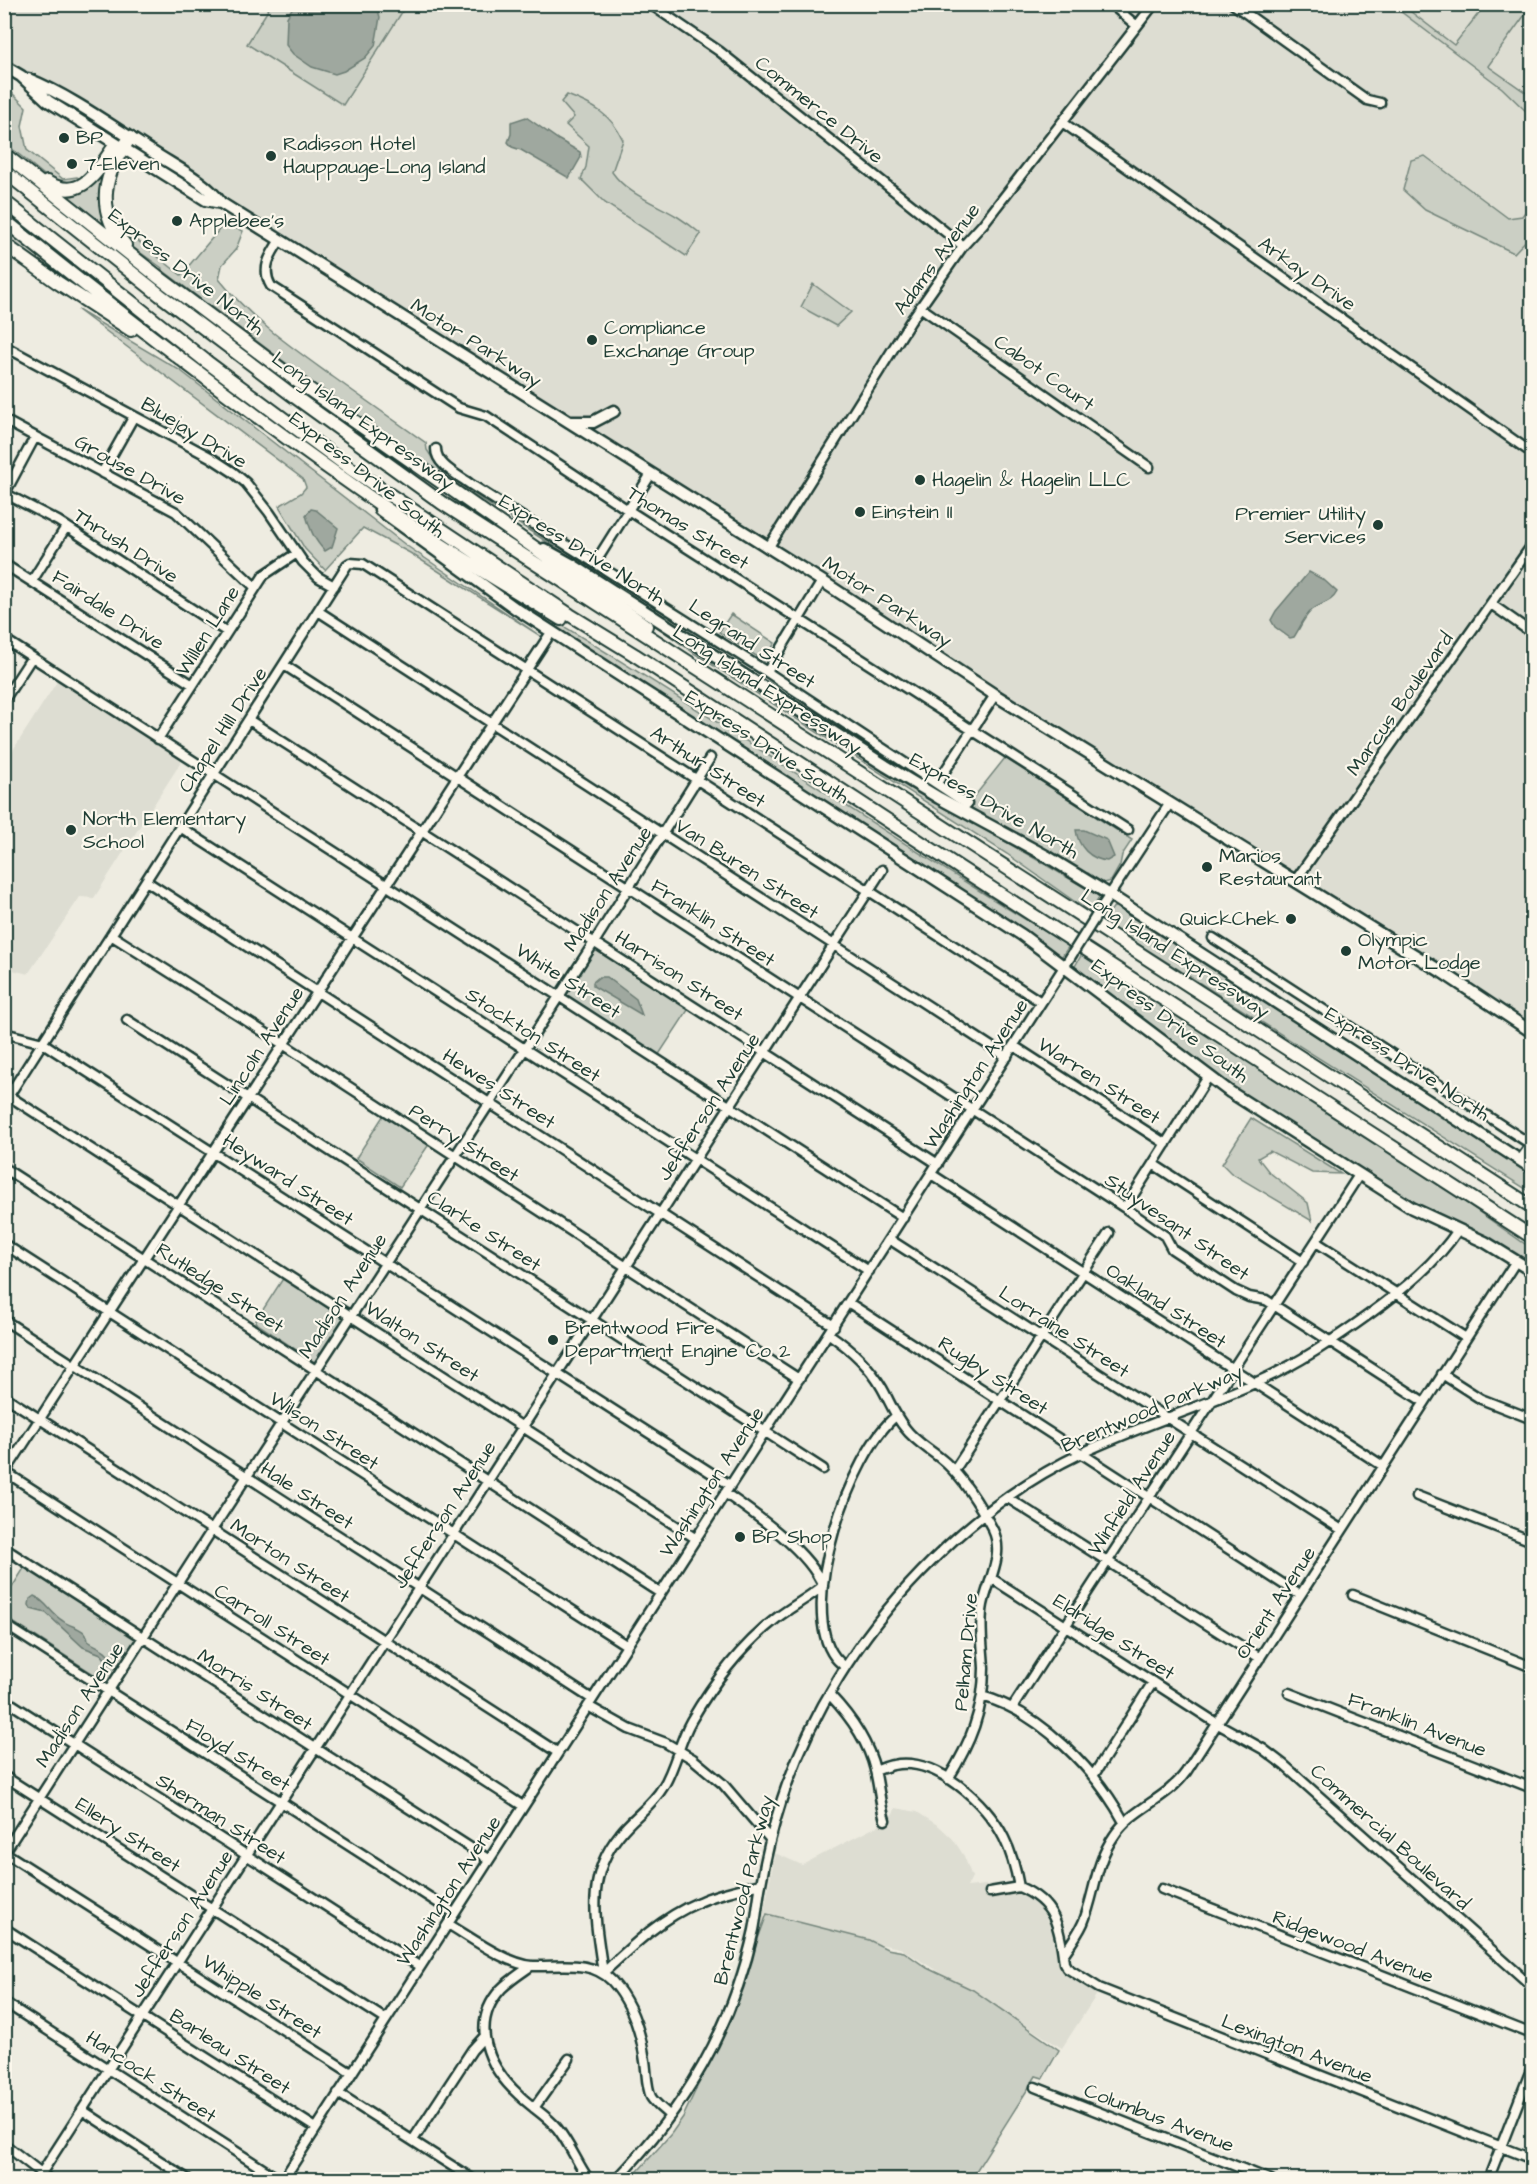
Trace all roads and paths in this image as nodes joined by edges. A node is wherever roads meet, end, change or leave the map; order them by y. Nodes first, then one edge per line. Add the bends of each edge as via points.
1 (650, 4) edge
2 (1111, 4) edge
3 (1154, 4) edge
4 (1233, 4) edge
5 (1137, 26) junction
6 (4, 66) edge
7 (1380, 103) dead end
8 (1062, 122) junction
9 (123, 141) junction
10 (4, 154) edge
11 (15, 163) junction
12 (4, 171) edge
13 (4, 201) edge
14 (4, 220) edge
15 (280, 240) junction
16 (4, 244) edge
17 (963, 246) junction
18 (144, 266) junction
19 (920, 307) junction
20 (4, 346) edge
21 (195, 370) junction
22 (614, 411) dead end
23 (134, 416) junction
24 (4, 420) edge
25 (568, 422) junction
26 (35, 437) junction
27 (436, 449) dead end
28 (1533, 453) edge
29 (1149, 467) dead end
30 (334, 472) junction
31 (102, 473) junction
32 (651, 474) junction
33 (5, 493) edge
34 (628, 510) junction
35 (66, 527) junction
36 (517, 534) junction
37 (1533, 545) edge
38 (768, 548) junction
39 (297, 553) junction
40 (356, 562) joint
41 (595, 563) junction
42 (4, 564) edge
43 (32, 581) junction
44 (822, 582) junction
45 (334, 586) junction
46 (255, 587) junction
47 (1491, 604) junction
48 (318, 611) junction
49 (799, 618) junction
50 (228, 632) junction
51 (1533, 633) edge
52 (548, 637) dead end
53 (4, 639) edge
54 (666, 646) junction
55 (635, 654) junction
56 (32, 657) junction
57 (284, 665) junction
58 (526, 670) junction
59 (767, 672) junction
60 (193, 685) junction
61 (995, 695) junction
62 (4, 700) edge
63 (249, 720) junction
64 (491, 722) junction
65 (972, 729) junction
66 (158, 739) junction
67 (710, 758) dead end
68 (213, 775) junction
69 (457, 777) junction
70 (698, 780) junction
71 (937, 783) junction
72 (1170, 803) junction
73 (967, 804) dead end
74 (180, 827) junction
75 (422, 830) junction
76 (1128, 830) dead end
77 (663, 835) junction
78 (882, 870) dead end
79 (146, 881) junction
80 (1295, 881) junction
81 (387, 884) junction
82 (629, 888) junction
83 (868, 892) junction
84 (1110, 895) junction
85 (111, 935) junction
86 (353, 937) junction
87 (1212, 938) dead end
88 (595, 941) junction
89 (834, 945) junction
90 (1068, 961) junction
91 (318, 991) junction
92 (559, 995) junction
93 (799, 998) junction
94 (1041, 1002) junction
95 (127, 1020) dead end
96 (1533, 1032) edge
97 (4, 1033) edge
98 (43, 1043) junction
99 (283, 1044) junction
100 (1014, 1046) junction
101 (524, 1049) junction
102 (765, 1052) junction
103 (1007, 1057) junction
104 (1208, 1077) junction
105 (248, 1098) junction
106 (7, 1099) edge
107 (490, 1102) junction
108 (730, 1106) junction
109 (973, 1110) junction
110 (1166, 1144) junction
111 (1532, 1144) edge
112 (213, 1151) junction
113 (454, 1156) junction
114 (695, 1159) junction
115 (1520, 1160) junction
116 (938, 1164) junction
117 (1153, 1164) junction
118 (4, 1168) edge
119 (1533, 1168) edge
120 (931, 1174) junction
121 (1359, 1175) junction
122 (1451, 1185) junction
123 (179, 1205) junction
124 (1533, 1207) edge
125 (1125, 1208) junction
126 (420, 1209) junction
127 (660, 1213) junction
128 (903, 1218) junction
129 (1458, 1230) junction
130 (1109, 1233) dead end
131 (1533, 1237) edge
132 (889, 1239) junction
133 (1533, 1241) edge
134 (1316, 1242) junction
135 (4, 1244) edge
136 (144, 1258) junction
137 (1516, 1261) junction
138 (385, 1262) junction
139 (1303, 1262) junction
140 (625, 1267) junction
141 (868, 1271) junction
142 (1533, 1271) edge
143 (1083, 1272) junction
144 (1397, 1294) junction
145 (849, 1303) junction
146 (1275, 1305) junction
147 (110, 1312) junction
148 (351, 1316) junction
149 (4, 1320) edge
150 (591, 1320) junction
151 (834, 1326) junction
152 (829, 1334) junction
153 (1041, 1338) junction
154 (1466, 1338) junction
155 (1330, 1342) junction
156 (75, 1365) junction
157 (315, 1370) junction
158 (1234, 1370) junction
159 (556, 1373) junction
160 (1442, 1374) junction
161 (799, 1379) junction
162 (1255, 1383) junction
163 (4, 1396) edge
164 (1213, 1400) junction
165 (1000, 1401) junction
166 (1425, 1402) junction
167 (896, 1416) junction
168 (1166, 1418) junction
169 (40, 1419) junction
170 (1533, 1419) edge
171 (281, 1423) junction
172 (522, 1427) junction
173 (765, 1432) junction
174 (1191, 1433) junction
175 (1082, 1453) junction
176 (1383, 1466) junction
177 (823, 1469) dead end
178 (954, 1471) junction
179 (5, 1472) edge
180 (246, 1477) junction
181 (487, 1481) junction
182 (730, 1485) junction
183 (724, 1493) junction
184 (1417, 1496) dead end
185 (1149, 1497) junction
186 (1008, 1498) junction
187 (984, 1516) junction
188 (212, 1530) junction
189 (1342, 1530) junction
190 (453, 1533) junction
191 (696, 1538) junction
192 (1533, 1541) edge
193 (4, 1548) edge
194 (1107, 1561) junction
195 (991, 1578) junction
196 (177, 1584) junction
197 (823, 1586) junction
198 (418, 1587) junction
199 (660, 1593) junction
200 (1300, 1595) junction
201 (1353, 1595) dead end
202 (4, 1624) edge
203 (1065, 1626) junction
204 (143, 1638) junction
205 (384, 1641) junction
206 (626, 1645) junction
207 (1260, 1658) junction
208 (845, 1667) junction
209 (1533, 1667) edge
210 (1153, 1682) junction
211 (108, 1692) junction
212 (1289, 1693) dead end
213 (350, 1694) junction
214 (830, 1695) junction
215 (982, 1696) junction
216 (4, 1699) edge
217 (590, 1702) junction
218 (1012, 1708) junction
219 (1218, 1724) junction
220 (75, 1745) junction
221 (315, 1748) junction
222 (678, 1749) junction
223 (557, 1752) junction
224 (875, 1771) junction
225 (4, 1776) edge
226 (1093, 1776) junction
227 (948, 1779) junction
228 (1533, 1788) edge
229 (40, 1798) junction
230 (281, 1801) junction
231 (523, 1806) junction
232 (885, 1821) dead end
233 (1124, 1822) junction
234 (770, 1839) junction
235 (5, 1852) edge
236 (246, 1855) junction
237 (488, 1859) junction
238 (761, 1884) junction
239 (1019, 1887) junction
240 (1162, 1889) dead end
241 (990, 1892) dead end
242 (211, 1909) junction
243 (454, 1913) junction
244 (448, 1924) junction
245 (4, 1928) edge
246 (1063, 1955) junction
247 (177, 1962) junction
248 (419, 1966) junction
249 (531, 1966) junction
250 (603, 1972) junction
251 (1533, 1986) edge
252 (4, 2002) edge
253 (143, 2015) junction
254 (385, 2019) junction
255 (1533, 2034) edge
256 (484, 2037) junction
257 (569, 2059) dead end
258 (1533, 2067) edge
259 (108, 2069) junction
260 (351, 2073) junction
261 (1035, 2087) dead end
262 (338, 2093) junction
263 (534, 2108) junction
264 (82, 2110) junction
265 (670, 2116) junction
266 (316, 2128) junction
267 (413, 2140) junction
268 (4, 2144) edge
269 (1501, 2146) junction
270 (1533, 2159) edge
271 (39, 2176) edge
272 (50, 2180) edge
273 (189, 2180) edge
274 (282, 2180) edge
275 (474, 2180) edge
276 (589, 2180) edge
277 (616, 2180) edge
278 (1271, 2180) edge
279 (1488, 2180) edge

1 - 17 street, Commerce Drive via 719,51
2 - 5 street
3 - 5 street, Adams Avenue
4 - 7 street via 1367,100
5 - 8 street, Adams Avenue
6 - 9 main road, Motor Parkway via 52,89
8 - 17 street, Adams Avenue
8 - 28 street, Arkay Drive
9 - 11 highway via 92,178 69,189 53,186
9 - 15 main road, Motor Parkway via 206,200 221,203
9 - 18 highway via 107,179 106,204 117,234
10 - 11 highway, Express Drive North
11 - 18 highway, Express Drive North
12 - 54 highway, Long Island Expressway via 160,295 366,449 442,503
13 - 55 highway via 351,470
14 - 21 highway, Express Drive South
15 - 25 main road, Motor Parkway
15 - 34 street, Thomas Street via 265,273 271,286 459,408 486,416
16 - 21 highway
17 - 19 street, Adams Avenue
18 - 36 highway, Express Drive North via 327,403
19 - 29 street, Cabot Court
19 - 38 street, Adams Avenue
20 - 23 street, Bluejay Drive
21 - 30 highway, Express Drive South
22 - 25 main road via 593,422
23 - 31 street
23 - 39 street, Bluejay Drive via 233,472 258,496
24 - 26 street, Grouse Drive
25 - 32 main road, Motor Parkway
26 - 31 street, Grouse Drive
26 - 33 street
27 - 41 street, Legrand Street via 440,461 470,484
30 - 55 highway via 424,534 581,631
30 - 90 main road, Express Drive South via 498,597
31 - 46 street, Grouse Drive via 176,512
32 - 34 street
32 - 38 main road, Motor Parkway
33 - 35 street, Thrush Drive
34 - 41 street
34 - 49 street, Thomas Street
35 - 43 street
35 - 50 street, Thrush Drive
36 - 54 highway via 646,625
36 - 84 main road, Express Drive North via 571,564 904,777
37 - 47 street, Marcus Boulevard
38 - 44 main road, Motor Parkway
39 - 45 street, Bluejay Drive via 310,570
39 - 46 street, Willen Lane via 264,575
40 - 45 street, Chapel Hill Drive via 347,565
40 - 58 street, Arthur Street
41 - 59 street, Legrand Street
42 - 43 street, Fairdale Drive
43 - 60 street, Fairdale Drive
44 - 49 street
44 - 61 main road, Motor Parkway
45 - 48 street, Chapel Hill Drive
46 - 50 street, Willen Lane
47 - 51 street
47 - 80 street, Marcus Boulevard
48 - 57 street, Chapel Hill Drive
48 - 64 street, Van Buren Street
49 - 59 street
49 - 65 street, Thomas Street
50 - 60 street, Willen Lane
52 - 58 street, Lincoln Avenue
53 - 56 street, White Street
54 - 124 highway, Long Island Expressway
55 - 122 highway
56 - 62 street
56 - 66 street, White Street
57 - 63 street, Chapel Hill Drive
57 - 69 street, Franklin Street
58 - 64 street, Lincoln Avenue
58 - 70 street, Arthur Street
59 - 71 street, Legrand Street
60 - 66 street, Willen Lane
61 - 65 street
61 - 72 main road, Motor Parkway
63 - 68 street, Chapel Hill Drive
63 - 75 street, Harrison Street
64 - 69 street, Lincoln Avenue
64 - 77 street, Van Buren Street
65 - 71 street
65 - 76 street, Thomas Street
66 - 68 street, White Street
67 - 70 street, Madison Avenue
68 - 74 street, Chapel Hill Drive
68 - 81 street, White Street
69 - 75 street, Lincoln Avenue
69 - 82 street, Franklin Street
70 - 77 street, Madison Avenue
70 - 83 street, Arthur Street
71 - 73 street, Legrand Street
72 - 80 main road, Motor Parkway
72 - 84 street, Washington Avenue
74 - 79 street, Chapel Hill Drive
74 - 86 street, Stockton Street
75 - 81 street, Lincoln Avenue
75 - 88 street, Harrison Street
77 - 82 street, Madison Avenue
77 - 89 street, Van Buren Street
78 - 83 street, Jefferson Avenue
79 - 85 street, Chapel Hill Drive
79 - 91 street, Hewes Street
80 - 96 main road, Motor Parkway
81 - 86 street, Lincoln Avenue
81 - 92 street, White Street
82 - 88 street, Madison Avenue
82 - 93 street, Franklin Street
83 - 89 street, Jefferson Avenue
83 - 94 street, Arthur Street
84 - 90 street, Washington Avenue, bridge
84 - 115 main road, Express Drive North
85 - 98 street, Chapel Hill Drive
85 - 99 street, Perry Street
86 - 91 street, Lincoln Avenue
86 - 101 street, Stockton Street
87 - 111 street
88 - 92 street, Madison Avenue
88 - 102 street, Harrison Street
89 - 93 street, Jefferson Avenue
89 - 103 street, Van Buren Street
90 - 94 street, Washington Avenue
90 - 104 main road, Express Drive South
91 - 99 street, Lincoln Avenue
91 - 107 street, Hewes Street
92 - 101 street, Madison Avenue
92 - 108 street, White Street
93 - 102 street, Jefferson Avenue
93 - 109 street, Franklin Street
94 - 100 street, Washington Avenue
95 - 105 street, Clarke Street
97 - 98 street, Heyward Street
98 - 106 street, Chapel Hill Drive
98 - 112 street, Heyward Street
99 - 105 street, Lincoln Avenue
99 - 113 street, Perry Street
100 - 103 street, Washington Avenue
100 - 110 street, Warren Street
101 - 107 street, Madison Avenue
101 - 114 street, Stockton Street
102 - 108 street, Jefferson Avenue
102 - 116 street, Harrison Street
103 - 109 street, Washington Avenue
104 - 110 street
104 - 121 main road, Express Drive South
105 - 112 street, Lincoln Avenue
105 - 126 street, Clarke Street
106 - 123 street, Walton Street
107 - 113 street, Madison Avenue
107 - 127 street, Hewes Street
108 - 114 street, Jefferson Avenue
108 - 128 street, White Street
109 - 116 street, Washington Avenue
109 - 125 street, Stuyvesant Street
110 - 117 street
111 - 115 street
112 - 123 street, Lincoln Avenue
112 - 138 street, Heyward Street
113 - 126 street, Madison Avenue
113 - 140 street, Perry Street
114 - 127 street, Jefferson Avenue
114 - 141 street, Stockton Street
115 - 119 main road, Express Drive North
116 - 120 street, Washington Avenue
117 - 125 street
117 - 139 street
118 - 136 street, Rutledge Street
120 - 128 street, Washington Avenue
120 - 143 street, Oakland Street
121 - 129 main road, Express Drive South via 1412,1208
121 - 134 street, Winfield Avenue
122 - 131 highway
122 - 133 highway
123 - 136 street, Lincoln Avenue
123 - 148 street, Walton Street
125 - 146 street, Stuyvesant Street via 1165,1236 1172,1249 1236,1291
126 - 138 street, Madison Avenue
126 - 150 street, Clarke Street
127 - 140 street, Jefferson Avenue
127 - 151 street, Hewes Street
128 - 132 street, Washington Avenue
129 - 137 main road, Express Drive South
129 - 144 street, Brentwood Parkway via 1441,1253
130 - 143 street
132 - 141 street, Washington Avenue
132 - 153 street, Lorraine Street
134 - 139 street, Winfield Avenue
134 - 144 street
135 - 147 street, Wilson Street
136 - 147 street, Lincoln Avenue
136 - 157 street, Rutledge Street
137 - 142 main road, Express Drive South
137 - 154 street, Orient Avenue
138 - 148 street, Madison Avenue
138 - 159 street, Heyward Street
139 - 146 street, Winfield Avenue
140 - 150 street, Jefferson Avenue
140 - 161 street, Perry Street
141 - 145 street, Washington Avenue
143 - 153 street
143 - 158 street, Oakland Street
144 - 154 street
144 - 155 street, Brentwood Parkway
145 - 151 street, Washington Avenue
145 - 165 street, Rugby Street
146 - 155 street, Stuyvesant Street
146 - 158 street, Winfield Avenue
147 - 156 street, Lincoln Avenue
147 - 171 street, Wilson Street
148 - 157 street, Madison Avenue
148 - 172 street, Walton Street
149 - 156 street, Hale Street
150 - 159 street, Jefferson Avenue
150 - 173 street, Clarke Street
151 - 152 street, Washington Avenue
152 - 161 street, Washington Avenue
152 - 167 street, Pelham Drive via 869,1369
153 - 165 street
153 - 168 street, Lorraine Street
154 - 160 street, Orient Avenue
155 - 162 street, Brentwood Parkway
155 - 166 street, Stuyvesant Street
156 - 169 street, Lincoln Avenue
156 - 180 street, Hale Street
157 - 171 street, Madison Avenue
157 - 181 street, Rutledge Street
158 - 162 street, Oakland Street
158 - 164 street, Winfield Avenue
159 - 172 street, Jefferson Avenue
159 - 182 street, Heyward Street
160 - 166 street, Orient Avenue
160 - 170 street via 1481,1399
161 - 173 street, Washington Avenue
162 - 164 street, Brentwood Parkway
162 - 176 street, Oakland Street
163 - 169 street, Morton Street
164 - 168 street, Brentwood Parkway
164 - 174 street, Winfield Avenue
165 - 175 street, Rugby Street
165 - 178 street
166 - 176 street, Orient Avenue
167 - 178 street, Pelham Drive via 913,1438
167 - 197 street via 881,1431 853,1480 832,1536
168 - 174 street, Lorraine Street
168 - 175 street, Brentwood Parkway
169 - 179 street, Lincoln Avenue
169 - 188 street, Morton Street
171 - 180 street, Madison Avenue
171 - 190 street, Wilson Street
172 - 181 street, Jefferson Avenue
172 - 191 street, Walton Street
173 - 177 street, Clarke Street
173 - 182 street, Washington Avenue
174 - 185 street, Winfield Avenue
174 - 189 street, Lorraine Street
175 - 185 street, Rugby Street
175 - 186 street, Brentwood Parkway
176 - 189 street, Orient Avenue
178 - 187 street, Pelham Drive
179 - 196 street, Carroll Street
180 - 188 street, Madison Avenue
180 - 198 street, Hale Street
181 - 190 street, Jefferson Avenue
181 - 199 street, Rutledge Street
182 - 183 street, Washington Avenue
183 - 191 street, Washington Avenue
183 - 197 street via 798,1552 818,1574
184 - 192 street
185 - 194 street, Winfield Avenue
185 - 200 street, Rugby Street
186 - 187 street, Brentwood Parkway
186 - 194 street
187 - 195 street, Pelham Drive via 996,1540
187 - 208 street, Brentwood Parkway via 909,1585
188 - 196 street, Madison Avenue
188 - 205 street, Morton Street
189 - 200 street, Orient Avenue
190 - 198 street, Jefferson Avenue
190 - 206 street, Wilson Street
191 - 199 street, Washington Avenue
193 - 204 street, Morris Street
194 - 203 street, Winfield Avenue
194 - 207 street
195 - 203 street, Eldridge Street
195 - 215 street, Pelham Drive via 982,1618
196 - 204 street, Madison Avenue
196 - 213 street, Carroll Street
197 - 208 street via 822,1612 829,1647
197 - 222 street via 778,1617 740,1652 710,1689
198 - 205 street, Jefferson Avenue
198 - 217 street, Hale Street
199 - 206 street, Washington Avenue
200 - 207 street, Orient Avenue
201 - 209 street
202 - 211 street, Floyd Street
203 - 210 street, Eldridge Street
203 - 218 street, Winfield Avenue
204 - 211 street, Madison Avenue
204 - 221 street, Morris Street
205 - 213 street, Jefferson Avenue
205 - 223 street, Morton Street
206 - 217 street, Washington Avenue
207 - 219 street, Orient Avenue
208 - 214 street, Brentwood Parkway
210 - 219 street, Eldridge Street
210 - 226 street
211 - 220 street, Madison Avenue
211 - 230 street, Floyd Street
212 - 228 street, Franklin Avenue
213 - 221 street, Jefferson Avenue
213 - 231 street, Carroll Street
214 - 224 street via 860,1734
214 - 234 street, Brentwood Parkway via 803,1746
215 - 218 street
215 - 227 street, Pelham Drive via 969,1742
216 - 220 street, Sherman Street
217 - 222 street, Hale Street via 629,1729
217 - 223 street, Washington Avenue
218 - 226 street via 1057,1740
219 - 233 street, Orient Avenue via 1179,1782
219 - 251 street, Commercial Boulevard via 1284,1765
220 - 229 street, Madison Avenue
220 - 236 street, Sherman Street
221 - 230 street, Jefferson Avenue
221 - 237 street, Morris Street
222 - 234 street, Hale Street via 723,1784
222 - 250 street via 662,1790 620,1834 600,1870 594,1901
223 - 231 street, Washington Avenue
224 - 227 street via 906,1764
224 - 232 street
225 - 229 street, Ellery Street
226 - 233 street
227 - 239 street via 973,1796 990,1815 1004,1837
229 - 235 street, Madison Avenue
229 - 242 street, Ellery Street
230 - 236 street, Jefferson Avenue
230 - 243 street, Floyd Street
231 - 237 street, Washington Avenue
233 - 246 street, Orient Avenue via 1104,1853 1083,1924
234 - 238 street, Brentwood Parkway
235 - 247 street, Whipple Street
236 - 242 street, Jefferson Avenue
236 - 248 street, Sherman Street
237 - 243 street, Washington Avenue
238 - 250 street via 720,1894 679,1911 640,1938
238 - 265 street, Brentwood Parkway via 755,1927 735,1996 710,2054
239 - 241 street
239 - 246 street via 1051,1911
240 - 255 street, Ridgewood Avenue
242 - 247 street, Jefferson Avenue
242 - 254 street, Ellery Street
243 - 244 street, Washington Avenue
244 - 248 street, Washington Avenue
244 - 249 street via 489,1949
245 - 253 street, Barleau Street
246 - 269 street, Lexington Avenue via 1067,1968 1099,1988
247 - 253 street, Jefferson Avenue
247 - 260 street, Whipple Street
248 - 254 street, Washington Avenue
249 - 250 street via 579,1966
249 - 256 street via 509,1982 494,2000
250 - 265 street via 632,2013 652,2099
252 - 259 street, Hancock Street
253 - 259 street, Jefferson Avenue
253 - 266 street, Barleau Street
254 - 260 street, Washington Avenue
256 - 263 street via 506,2082
256 - 267 street
257 - 263 street
258 - 269 street
259 - 264 street, Jefferson Avenue
259 - 274 street, Hancock Street
260 - 262 street, Washington Avenue
261 - 278 street, Columbus Avenue
262 - 266 street, Washington Avenue
262 - 267 street
263 - 276 street via 561,2134
264 - 271 street, Jefferson Avenue
264 - 273 street
265 - 277 street, Brentwood Parkway
266 - 274 street, Washington Avenue
267 - 275 street
268 - 271 street
269 - 270 street, Lexington Avenue
269 - 279 street
271 - 272 street

